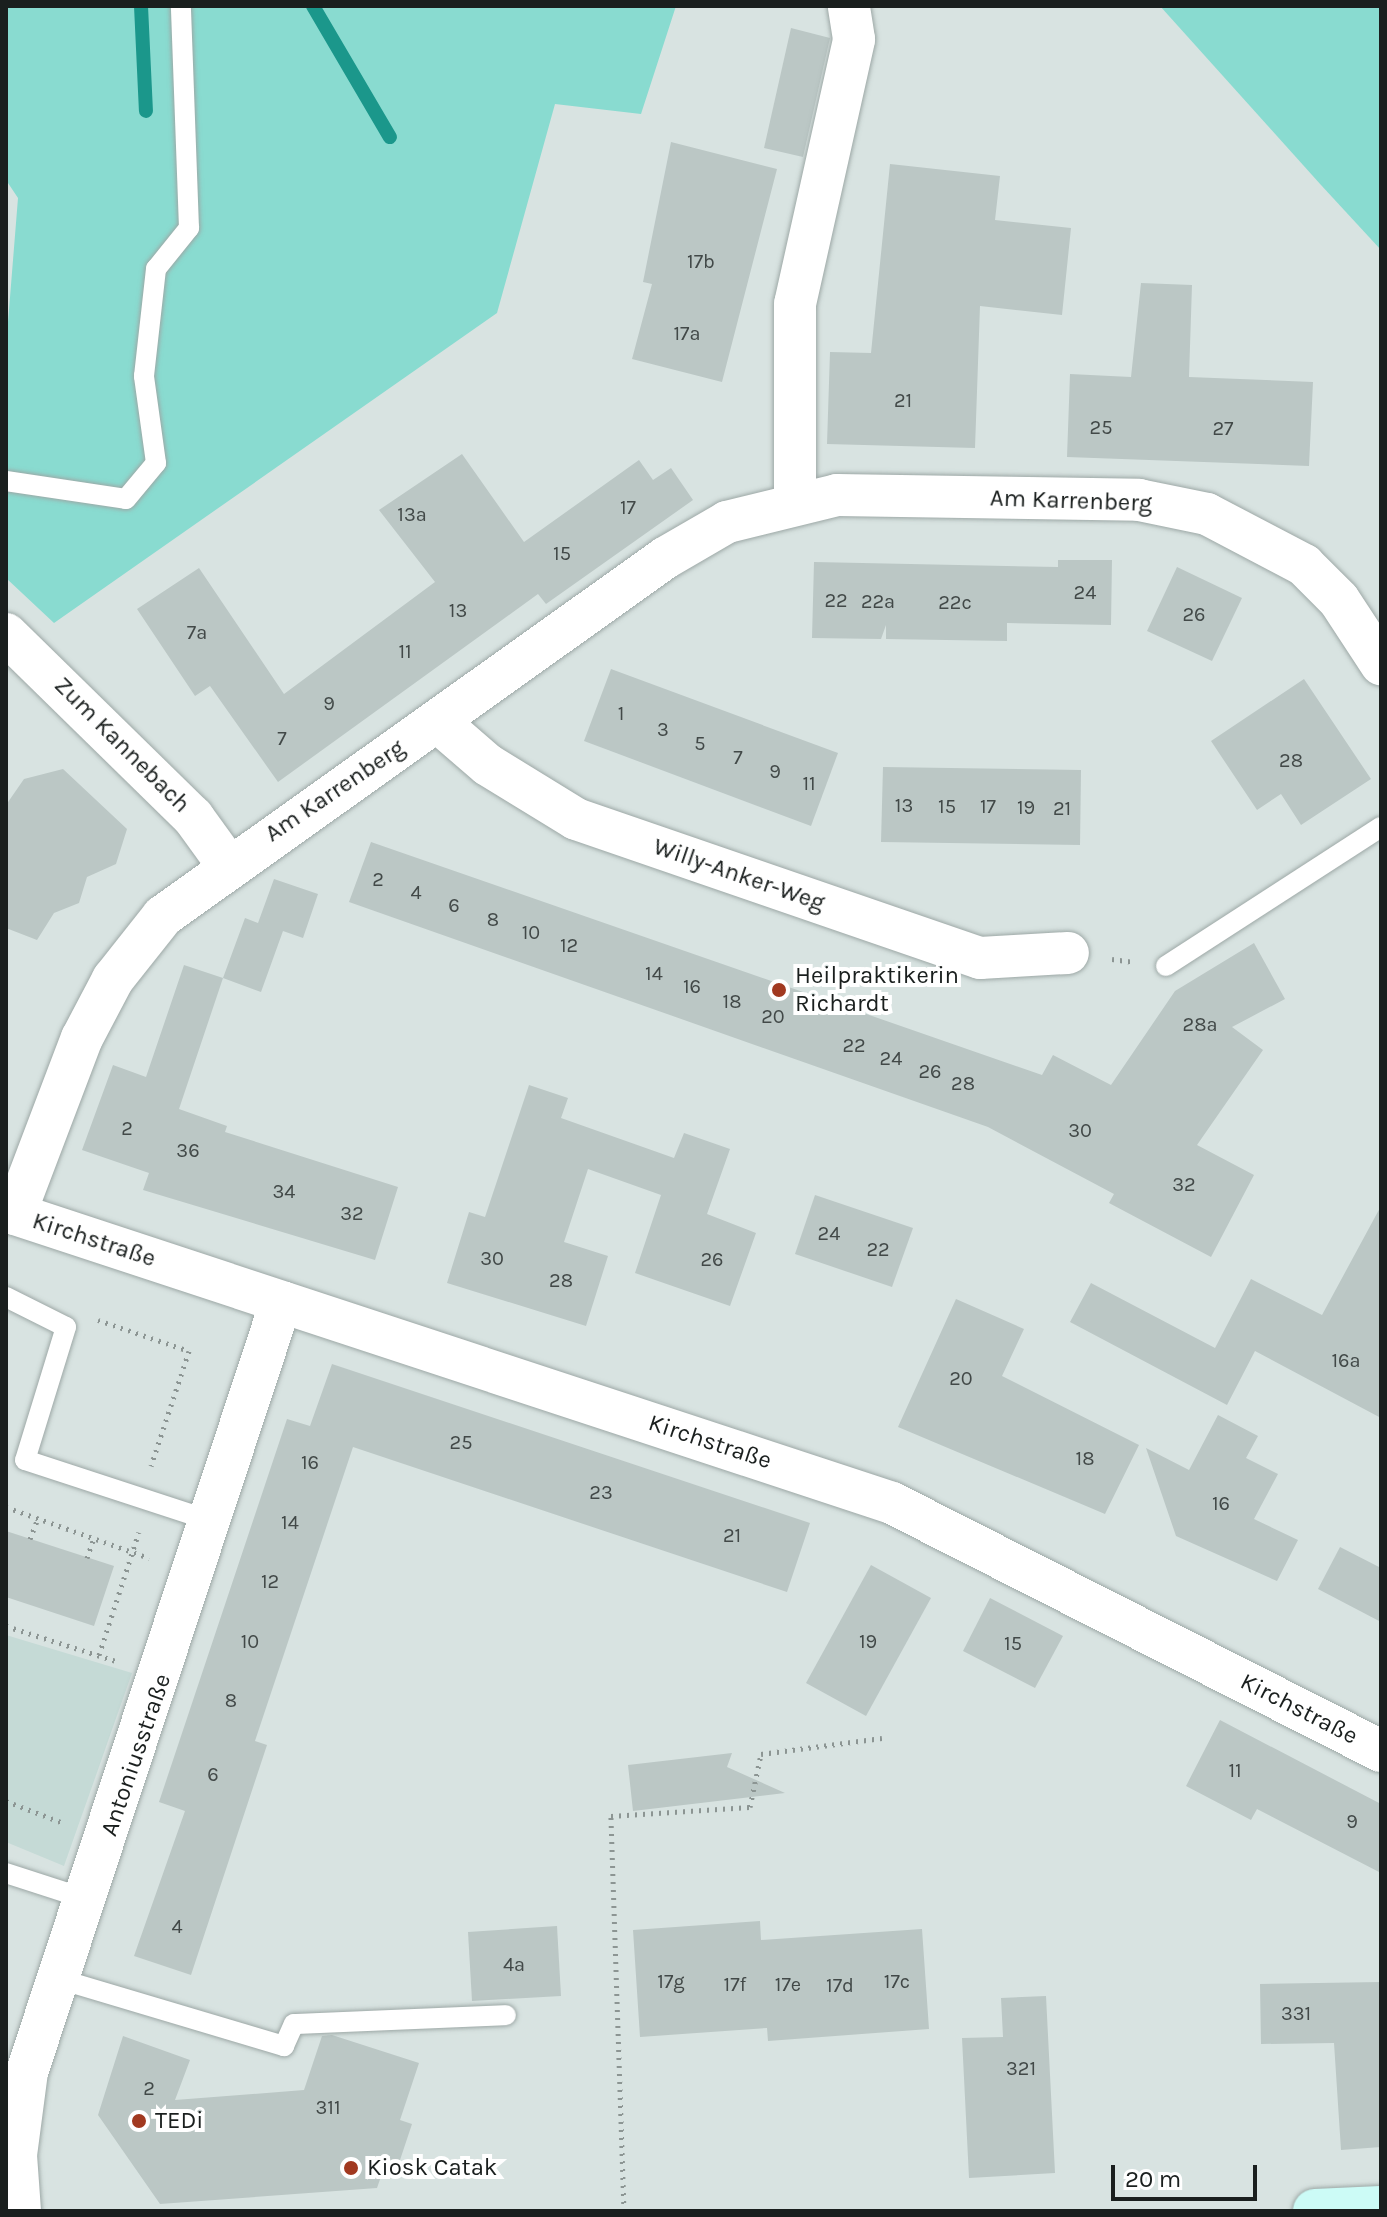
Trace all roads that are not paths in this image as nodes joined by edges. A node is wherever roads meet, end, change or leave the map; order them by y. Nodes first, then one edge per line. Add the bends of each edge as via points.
1 (181, 6) edge
2 (849, 6) edge
3 (6, 481) edge
4 (795, 500) junction
5 (6, 634) edge
6 (1381, 664) edge
7 (437, 721) junction
8 (1381, 827) edge
9 (227, 864) junction
10 (1068, 953) dead end
11 (1166, 966) dead end
12 (11, 1212) edge
13 (6, 1297) edge
14 (281, 1302) junction
15 (212, 1521) junction
16 (1381, 1751) edge
17 (6, 1873) edge
18 (86, 1899) junction
19 (59, 1979) junction
20 (506, 2015) dead end
21 (1381, 2208) edge
22 (20, 2211) edge
23 (1315, 2211) edge

1 - 3 lane via 189,228 156,269 144,376 156,463 126,499
2 - 4 street via 854,39 795,304
4 - 6 street, Am Karrenberg via 1139,500 1207,514 1304,565 1339,600
4 - 7 street, Am Karrenberg via 727,522 665,558
5 - 9 street, Zum Kannebach via 193,817
7 - 9 street, Am Karrenberg
7 - 10 street, Willy-Anker-Weg via 488,765 576,819 980,958
8 - 11 lane
9 - 12 street, Am Karrenberg via 163,916 113,979 82,1038
12 - 14 street, Kirchstraße
13 - 15 lane via 66,1327 25,1460
14 - 15 street, Antoniusstraße
14 - 16 street, Kirchstraße via 892,1503
15 - 18 street, Antoniusstraße
17 - 18 lane
18 - 19 street, Antoniusstraße
19 - 20 lane via 284,2046 294,2024
19 - 22 street, Antoniusstraße via 27,2072 16,2155
21 - 23 main road

